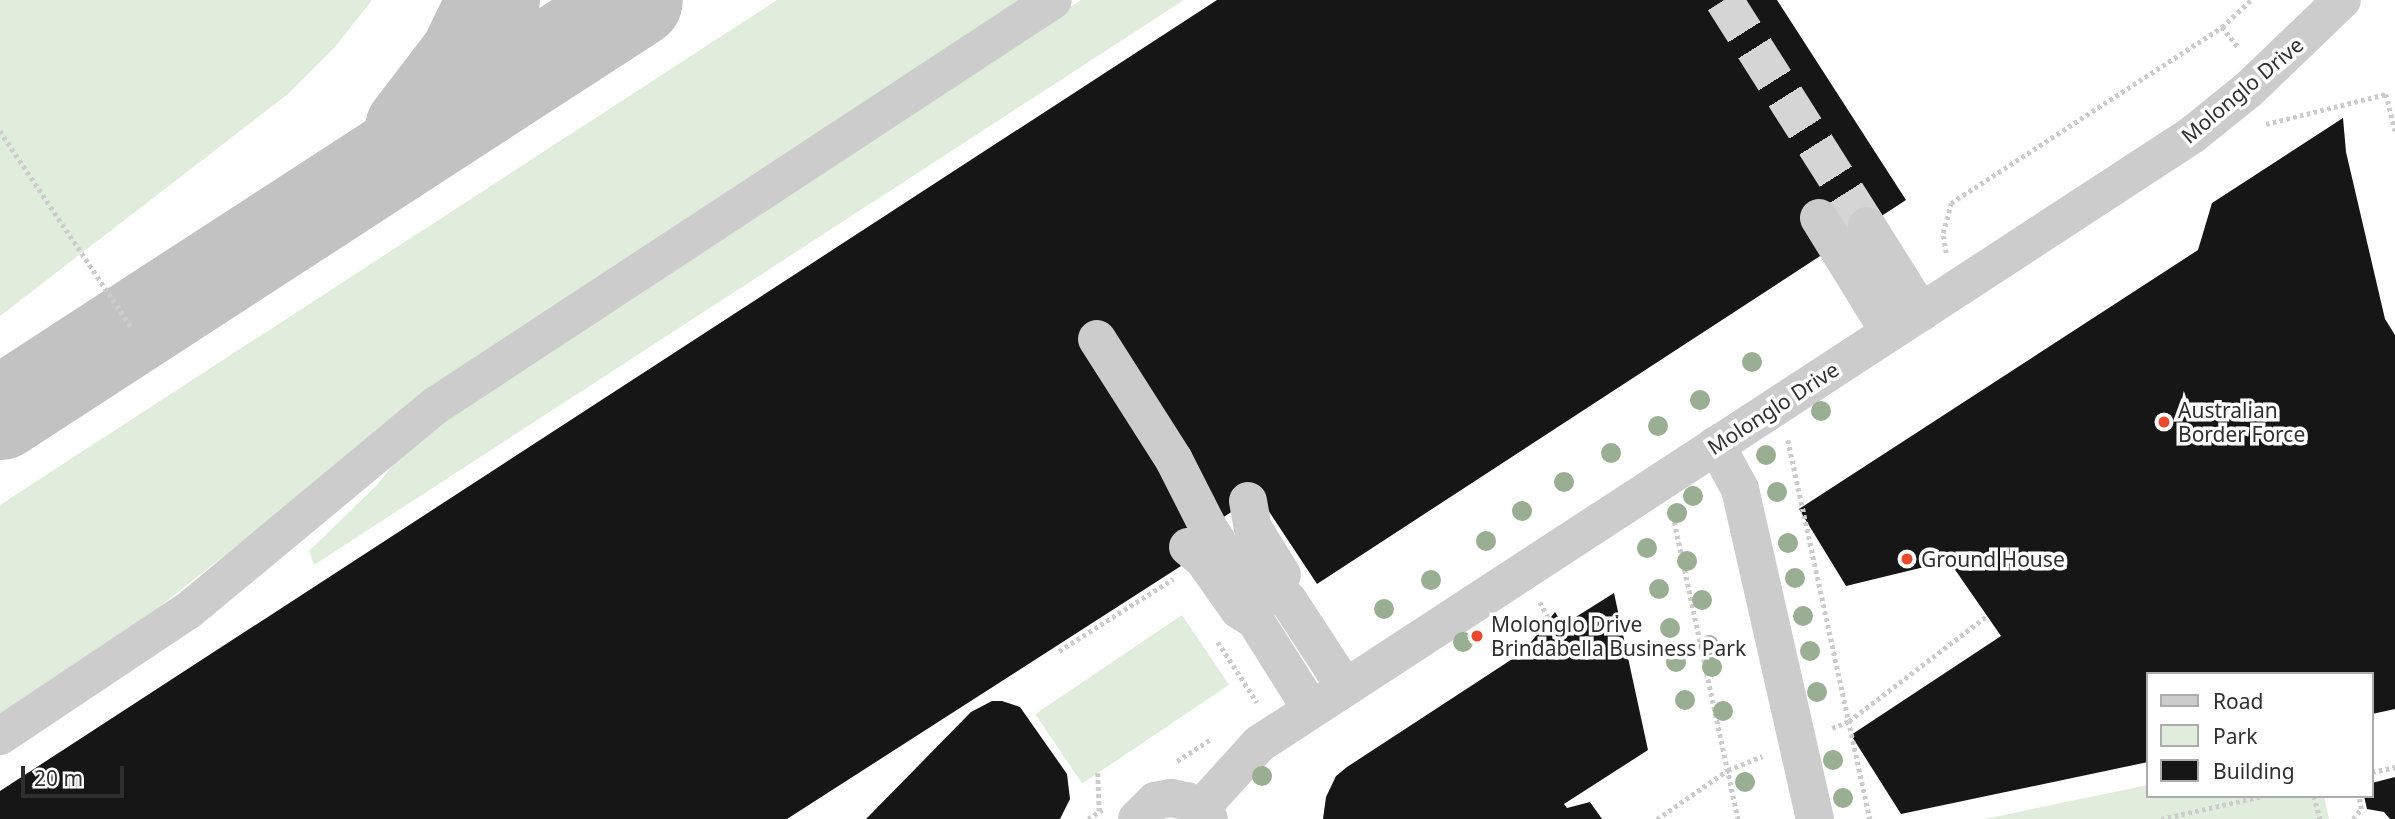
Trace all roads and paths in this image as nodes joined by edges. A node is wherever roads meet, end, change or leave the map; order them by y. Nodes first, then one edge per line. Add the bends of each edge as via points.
1 (1053, 0) edge
2 (2250, 0) edge
3 (2342, 0) edge
4 (2255, 126) dead end
5 (0, 131) edge
6 (2395, 131) edge
7 (1819, 218) dead end
8 (1867, 226) tunnel mouth
9 (1948, 262) dead end
10 (1921, 312) junction
11 (132, 328) dead end
12 (1889, 332) junction
13 (1097, 339) dead end
14 (1786, 432) dead end
15 (1716, 445) junction
16 (1174, 460) junction
17 (1248, 501) dead end
18 (1672, 507) dead end
19 (1196, 553) joint
20 (1537, 595) dead end
21 (1288, 600) junction
22 (1987, 616) dead end
23 (1549, 619) dead end
24 (1255, 621) junction
25 (1059, 651) dead end
26 (1345, 687) junction
27 (1311, 709) junction
28 (1849, 721) junction
29 (0, 736) edge
30 (2395, 767) edge
31 (1728, 770) junction
32 (2374, 772) edge
33 (1098, 773) dead end
34 (2254, 798) edge
35 (2315, 798) edge
36 (2359, 798) edge
37 (1099, 812) dead end
38 (1204, 814) edge
39 (1137, 819) edge
40 (1657, 819) edge
41 (1738, 819) edge
42 (1815, 819) edge
43 (1870, 819) edge
44 (2161, 819) edge
45 (2320, 819) edge
46 (2353, 819) edge

1 - 29 street via 435,406 189,610
2 - 9 path via 2222,27 1951,203 1943,233
3 - 10 street, Molonglo Drive via 2248,90 2192,135
4 - 6 path via 2386,94
5 - 11 path
7 - 12 street
8 - 10 street
10 - 12 street, Molonglo Drive
12 - 15 street, Molonglo Drive
13 - 16 street
14 - 28 path
15 - 26 street, Molonglo Drive
15 - 42 street via 1740,489
16 - 21 street via 1237,537 1269,590
16 - 24 street via 1254,601
17 - 21 street via 1253,528 1285,580
18 - 31 path
19 - 24 street via 1239,610
19 - 25 path
20 - 23 path
21 - 26 street
22 - 28 path
24 - 27 street
26 - 27 street, Molonglo Drive
27 - 38 street, Molonglo Drive via 1259,744
28 - 43 path
30 - 32 path
31 - 40 path
31 - 41 path
33 - 37 path
34 - 44 path
35 - 45 path
36 - 46 path via 2361,809
38 - 39 street via 1187,801 1171,798 1155,801

